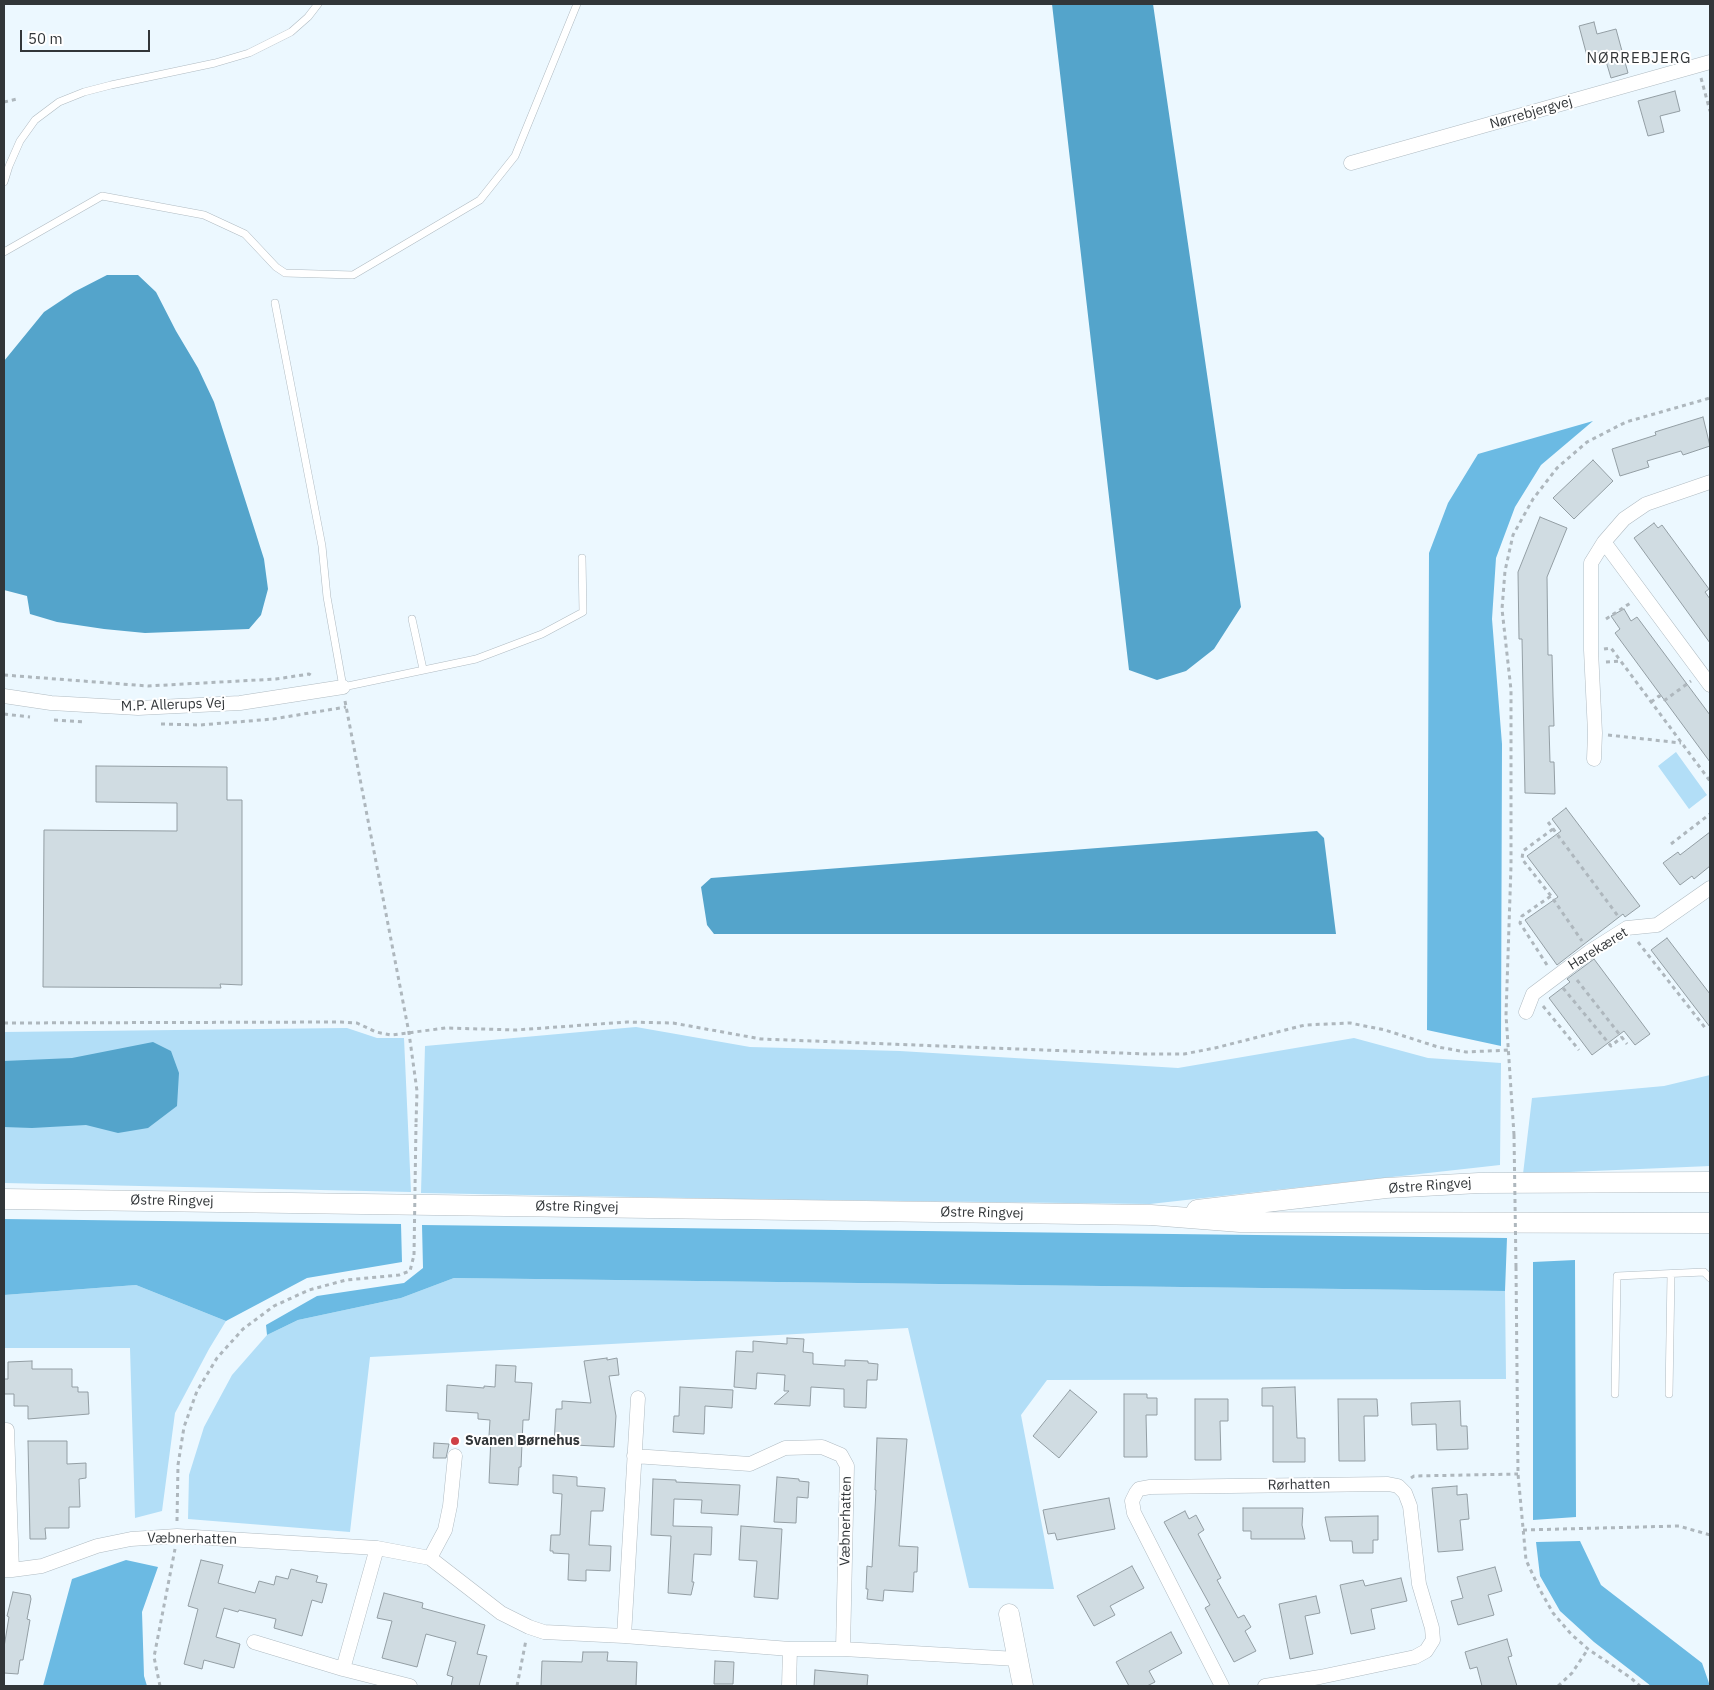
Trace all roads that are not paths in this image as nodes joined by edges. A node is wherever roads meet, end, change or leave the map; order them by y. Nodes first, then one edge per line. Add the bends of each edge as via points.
1 (318, 4) edge
2 (577, 4) edge
3 (1704, 64) edge
4 (1351, 163) dead end
5 (4, 182) edge
6 (4, 252) edge
7 (275, 302) dead end
8 (1710, 482) edge
9 (1604, 542) junction
10 (582, 558) dead end
11 (412, 620) dead end
12 (423, 669) junction
13 (1710, 686) edge
14 (342, 688) junction
15 (4, 696) edge
16 (1594, 759) dead end
17 (1710, 888) edge
18 (1526, 1012) dead end
19 (1710, 1182) edge
20 (4, 1199) edge
21 (1150, 1215) junction
22 (1710, 1223) edge
23 (1671, 1274) junction
24 (1710, 1278) edge
25 (1616, 1394) dead end
26 (1669, 1394) dead end
27 (638, 1398) dead end
28 (4, 1430) edge
29 (455, 1456) dead end
30 (634, 1456) junction
31 (377, 1548) junction
32 (430, 1558) junction
33 (8, 1570) edge
34 (1009, 1614) dead end
35 (624, 1636) junction
36 (254, 1642) dead end
37 (790, 1649) junction
38 (843, 1649) junction
39 (1017, 1660) junction
40 (343, 1669) junction
41 (1321, 1682) edge
42 (410, 1686) edge
43 (790, 1686) edge
44 (1022, 1686) edge
45 (1222, 1686) edge
46 (1265, 1686) edge

1 - 5 lane via 291,32 250,52 84,92 59,102 35,120 20,141
2 - 6 lane via 515,156 480,200 353,275 285,272 276,267 245,234 204,215 102,196
3 - 4 street, Nørrebjergvej
7 - 14 lane via 322,546
8 - 9 street via 1646,504 1624,520
9 - 13 street
9 - 16 street via 1591,563
10 - 12 lane via 583,612 542,634 476,659
11 - 12 lane
12 - 14 lane
14 - 15 street, M.P. Allerups Vej via 240,703 138,708 51,703
17 - 18 street, Harekæret via 1657,925 1627,928 1589,952 1533,994
19 - 21 main road, Østre Ringvej via 1479,1183 1386,1188
20 - 21 main road, Østre Ringvej
21 - 22 main road, Østre Ringvej via 1240,1222
23 - 24 lane via 1704,1272
23 - 25 lane via 1617,1276
23 - 26 lane
27 - 30 street
28 - 33 street, Væbnerhatten via 7,1430
29 - 32 street via 445,1530
30 - 35 street
30 - 38 street, Væbnerhatten via 750,1464 786,1448 822,1447 841,1455 847,1466
31 - 32 street, Væbnerhatten
31 - 33 street, Væbnerhatten via 177,1536 106,1544 42,1566
31 - 40 street
32 - 35 street, Væbnerhatten via 501,1613 528,1627 544,1632
34 - 39 main road
35 - 37 street, Væbnerhatten
36 - 40 street
37 - 38 street, Væbnerhatten
37 - 43 street
38 - 39 street, Væbnerhatten
39 - 44 main road
40 - 42 street
41 - 45 street, Rørhatten via 1415,1657 1433,1640 1419,1584 1410,1506 1405,1493 1398,1486 1388,1484 1150,1487 1139,1490 1132,1501 1134,1513
41 - 46 street

